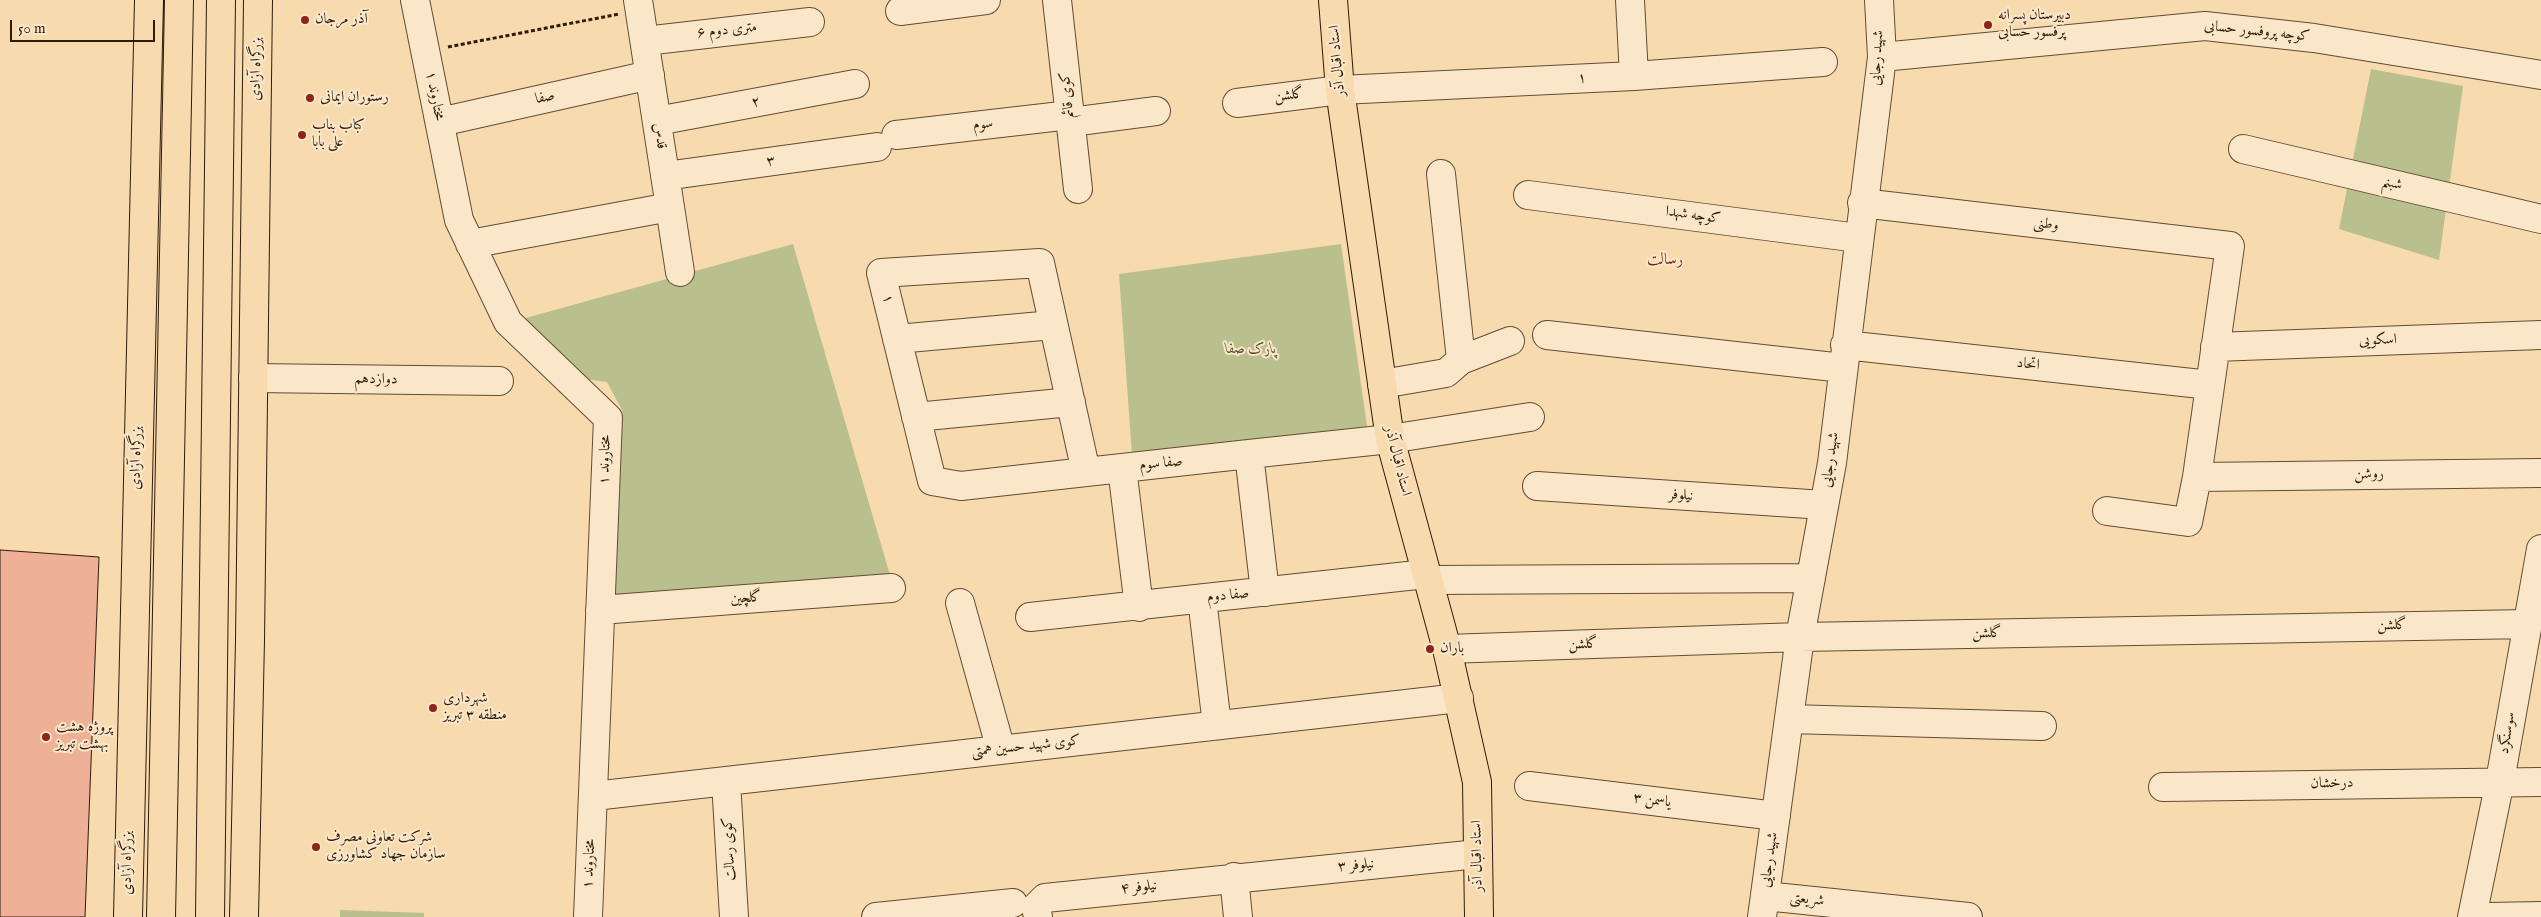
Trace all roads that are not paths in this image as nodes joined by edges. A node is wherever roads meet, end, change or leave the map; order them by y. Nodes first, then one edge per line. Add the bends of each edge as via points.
1 (149, 0) edge
2 (179, 0) edge
3 (221, 0) edge
4 (258, 0) edge
5 (415, 0) edge
6 (986, 0) edge
7 (1057, 0) edge
8 (1333, 0) edge
9 (1630, 0) edge
10 (1879, 0) edge
11 (639, 5) edge
12 (900, 10) dead end
13 (810, 22) dead end
14 (645, 41) junction
15 (1882, 57) junction
16 (1824, 62) dead end
17 (650, 74) junction
18 (2541, 74) edge
19 (1634, 76) junction
20 (855, 84) dead end
21 (1340, 90) junction
22 (1237, 103) dead end
23 (1156, 111) dead end
24 (1071, 119) junction
25 (657, 121) junction
26 (440, 122) junction
27 (887, 141) joint
28 (2243, 149) dead end
29 (1441, 174) dead end
30 (666, 176) junction
31 (1078, 189) dead end
32 (1528, 194) dead end
33 (1862, 203) junction
34 (670, 207) junction
35 (2541, 219) edge
36 (1858, 238) junction
37 (470, 244) junction
38 (680, 272) dead end
39 (1054, 325) junction
40 (1548, 335) dead end
41 (2541, 335) edge
42 (897, 339) junction
43 (1510, 341) dead end
44 (2215, 347) junction
45 (1844, 357) junction
46 (1461, 360) junction
47 (253, 378) junction
48 (499, 381) dead end
49 (1382, 384) junction
50 (2210, 385) junction
51 (1071, 402) junction
52 (916, 417) junction
53 (1530, 417) dead end
54 (1390, 439) junction
55 (1249, 454) junction
56 (1122, 468) junction
57 (1086, 472) junction
58 (2541, 473) edge
59 (2197, 477) junction
60 (932, 481) joint
61 (1537, 486) dead end
62 (1824, 505) junction
63 (2107, 511) dead end
64 (2541, 549) edge
65 (1427, 577) junction
66 (1811, 578) junction
67 (891, 588) dead end
68 (1265, 592) junction
69 (1202, 599) junction
70 (960, 603) dead end
71 (1138, 606) junction
72 (600, 610) junction
73 (1030, 617) dead end
74 (1800, 637) junction
75 (2531, 637) edge
76 (1448, 649) junction
77 (1459, 698) junction
78 (1789, 719) junction
79 (1217, 725) junction
80 (2042, 726) dead end
81 (1001, 750) junction
82 (726, 781) junction
83 (2500, 781) junction
84 (2541, 782) edge
85 (1529, 786) dead end
86 (2163, 787) dead end
87 (594, 796) junction
88 (1776, 816) junction
89 (1478, 854) junction
90 (1234, 877) junction
91 (1013, 903) dead end
92 (1763, 907) edge
93 (1041, 908) edge
94 (2541, 916) edge
95 (128, 917) edge
96 (161, 917) edge
97 (210, 917) edge
98 (244, 917) edge
99 (588, 917) edge
100 (734, 917) edge
101 (876, 917) edge
102 (1238, 917) edge
103 (1479, 917) edge
104 (1968, 917) edge
105 (2472, 917) edge
106 (2488, 917) edge

1 - 95 main road, بزرگراه آزادی
2 - 96 main road
3 - 97 main road
4 - 47 main road, بزرگراه آزادی
5 - 26 street, مختاروند ۱
6 - 12 street
7 - 24 street, کوی قائم
8 - 21 main road, استاد اقبال آذر
9 - 19 street
10 - 15 street, شهید رجایی
11 - 14 street, قدس
13 - 14 street, ۶ متری دوم
14 - 17 street, قدس
15 - 18 street, کوچه پروفسور حسابی via 2205,26 2314,38
15 - 33 street, شهید رجایی
16 - 19 street, ۱
17 - 25 street, قدس
17 - 26 street, صفا
19 - 21 street, ۱
20 - 25 street, ۲
21 - 22 street, گلشن
21 - 49 main road, استاد اقبال آذر
23 - 24 street
24 - 27 street, سوم
24 - 31 street, کوی قائم
25 - 30 street, قدس
26 - 37 street, مختاروند ۱ via 459,220
27 - 30 street, ۳
28 - 35 street, شبنم
29 - 46 street
30 - 34 street, قدس
32 - 36 street, کوچه شهدا
33 - 36 street, شهید رجایی
33 - 44 street, وطنی via 2230,246
34 - 37 street
34 - 38 street, قدس
36 - 45 street, شهید رجایی
37 - 72 street, مختاروند ۱ via 508,322 608,418
39 - 42 street
39 - 42 street, ۱ via 1040,263 881,273
39 - 51 street
40 - 45 street, اتحاد
41 - 44 street, اسکویی
42 - 52 street, ۱
43 - 46 street
44 - 50 street
45 - 50 street, اتحاد
45 - 62 street, شهید رجایی
46 - 49 street via 1446,373
47 - 48 street, دوازدهم
47 - 98 main road, بزرگراه آزادی
49 - 54 main road, استاد اقبال آذر
50 - 59 street
51 - 52 street
51 - 57 street
52 - 60 street, ۱
53 - 54 street, صفا سوم
54 - 55 street, صفا سوم
54 - 65 main road, استاد اقبال آذر
55 - 56 street, صفا سوم
55 - 68 street
56 - 57 street, صفا سوم
56 - 71 street
57 - 60 street, صفا سوم via 961,486
58 - 59 street, روشن
59 - 63 street via 2188,522
61 - 62 street, نیلوفر
62 - 66 street, شهید رجایی
64 - 75 street, سوسنگرد
65 - 66 street, صفا دوم
65 - 68 street, صفا دوم
65 - 76 main road, استاد اقبال آذر
66 - 74 street, شهید رجایی
67 - 72 street, گلچین
68 - 69 street, صفا دوم
69 - 71 street, صفا دوم
69 - 79 street
70 - 81 street
71 - 73 street, صفا دوم
72 - 87 street, مختاروند ۱
74 - 75 street, گلشن
74 - 76 street, گلشن
74 - 78 street, شهید رجایی
75 - 83 street, سوسنگرد
76 - 77 main road, استاد اقبال آذر
77 - 79 street, کوی شهید حسین همتی
77 - 89 main road, استاد اقبال آذر via 1476,782
78 - 80 street
78 - 88 street, شهید رجایی
79 - 81 street, کوی شهید حسین همتی
81 - 82 street, کوی شهید حسین همتی
82 - 87 street, کوی شهید حسین همتی
82 - 100 street, کوی رسالت
83 - 84 street, درخشان
83 - 86 street, درخشان
83 - 105 street, سوسنگرد
85 - 88 street, یاسمن ۳
87 - 99 street, مختاروند ۱
88 - 92 street, شهید رجایی
89 - 90 street, نیلوفر ۳
89 - 103 main road, استاد اقبال آذر
90 - 93 street, نیلوفر ۴
90 - 102 street
91 - 101 street
92 - 104 street, شریعتی
94 - 106 street

